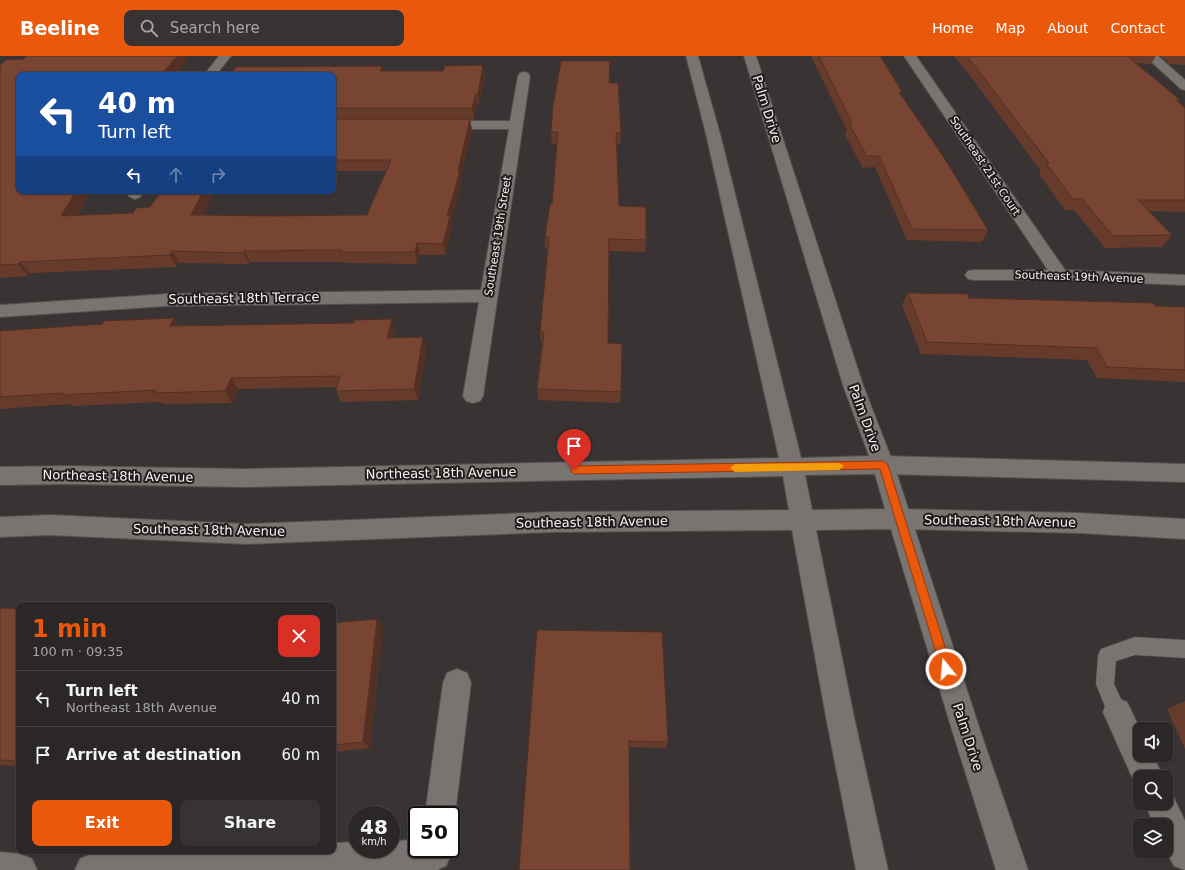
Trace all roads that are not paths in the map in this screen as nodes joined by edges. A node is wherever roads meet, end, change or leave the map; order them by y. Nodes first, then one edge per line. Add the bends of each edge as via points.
1 (225, 56) edge
2 (692, 56) edge
3 (750, 56) edge
4 (910, 56) edge
5 (1151, 56) edge
6 (212, 72) edge
7 (524, 76) dead end
8 (1185, 86) edge
9 (429, 125) edge
10 (516, 125) junction
11 (974, 275) dead end
12 (1060, 275) junction
13 (1185, 280) edge
14 (488, 296) junction
15 (0, 310) edge
16 (473, 396) dead end
17 (883, 465) junction
18 (792, 468) junction
19 (1185, 473) edge
20 (0, 476) edge
21 (802, 519) junction
22 (900, 519) junction
23 (0, 527) edge
24 (1185, 529) edge
25 (1185, 649) edge
26 (457, 683) dead end
27 (1117, 712) joint
28 (1145, 770) edge
29 (441, 806) edge
30 (1163, 810) edge
31 (1185, 855) edge
32 (434, 858) edge
33 (0, 868) edge
34 (21, 870) edge
35 (91, 870) edge
36 (872, 870) edge
37 (1012, 870) edge

1 - 6 street
2 - 18 street via 713,134
3 - 17 street, Palm Drive via 853,385
4 - 12 street, Southeast 21st Court
5 - 8 street
7 - 10 street, Southeast 19th Street
9 - 10 street
10 - 14 street, Southeast 19th Street
11 - 12 street, Southeast 19th Avenue
12 - 13 street, Southeast 19th Avenue
14 - 15 street, Southeast 18th Terrace via 167,300
14 - 16 street, Southeast 19th Street
17 - 18 street, Northeast 18th Avenue
17 - 19 street
17 - 22 street, Palm Drive
18 - 20 street, Northeast 18th Avenue via 244,478
18 - 21 street
21 - 22 street, Southeast 18th Avenue
21 - 23 street, Southeast 18th Avenue via 554,522 246,534 50,525
21 - 36 street
22 - 24 street, Southeast 18th Avenue via 1079,523
22 - 37 street, Palm Drive
25 - 27 lane via 1135,646 1107,655 1105,684
26 - 29 street
27 - 28 street
30 - 31 street
32 - 35 street
33 - 34 street

